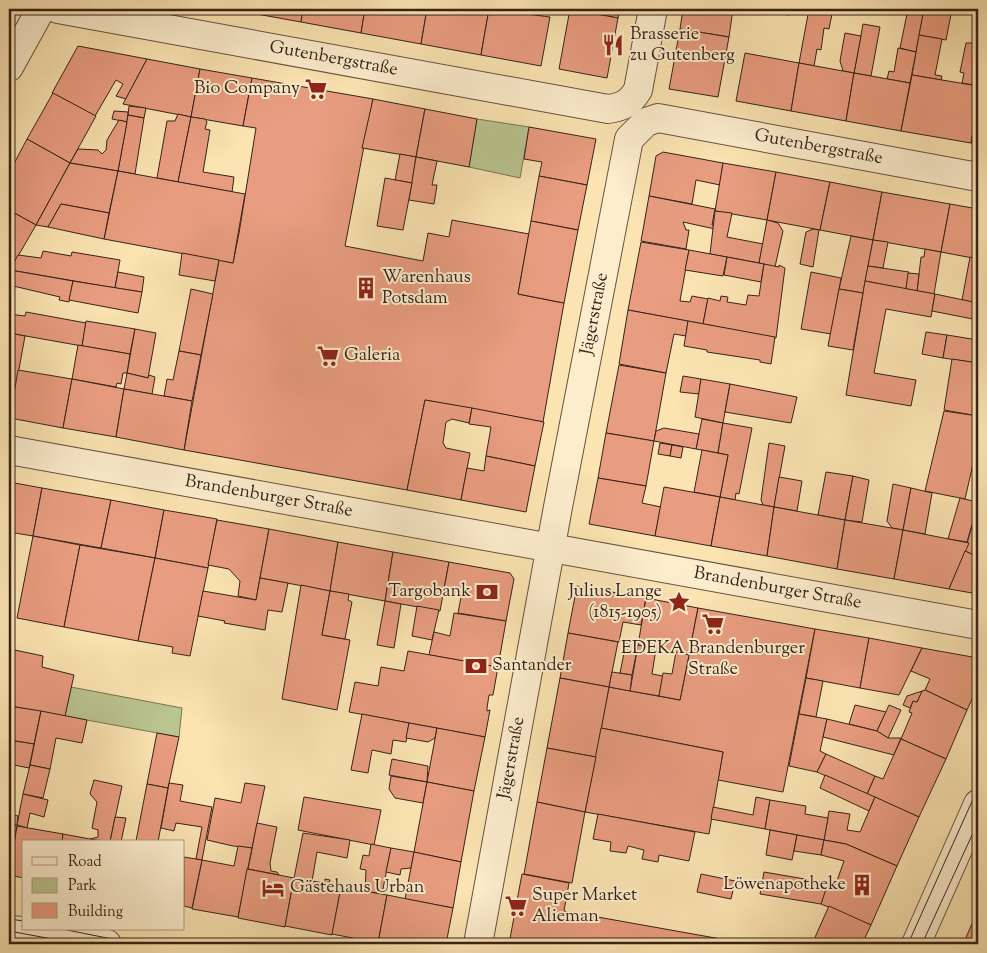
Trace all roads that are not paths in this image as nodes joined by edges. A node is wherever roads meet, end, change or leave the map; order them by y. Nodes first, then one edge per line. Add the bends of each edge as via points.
1 (41, 9) edge
2 (58, 9) edge
3 (653, 9) edge
4 (9, 67) edge
5 (658, 118) joint
6 (978, 177) edge
7 (9, 450) edge
8 (552, 545) junction
9 (978, 625) edge
10 (978, 804) edge
11 (9, 916) edge
12 (22, 921) edge
13 (9, 930) edge
14 (47, 931) edge
15 (107, 944) edge
16 (478, 944) edge
17 (916, 944) edge

1 - 4 street
2 - 3 street, Gutenbergstraße via 608,109 621,108 632,100 638,90
5 - 6 street, Gutenbergstraße
5 - 8 street, Jägerstraße via 646,122 629,139
7 - 8 street, Brandenburger Straße
8 - 9 street, Brandenburger Straße
8 - 16 street, Jägerstraße
10 - 17 street
11 - 12 street
13 - 14 street
14 - 15 street

